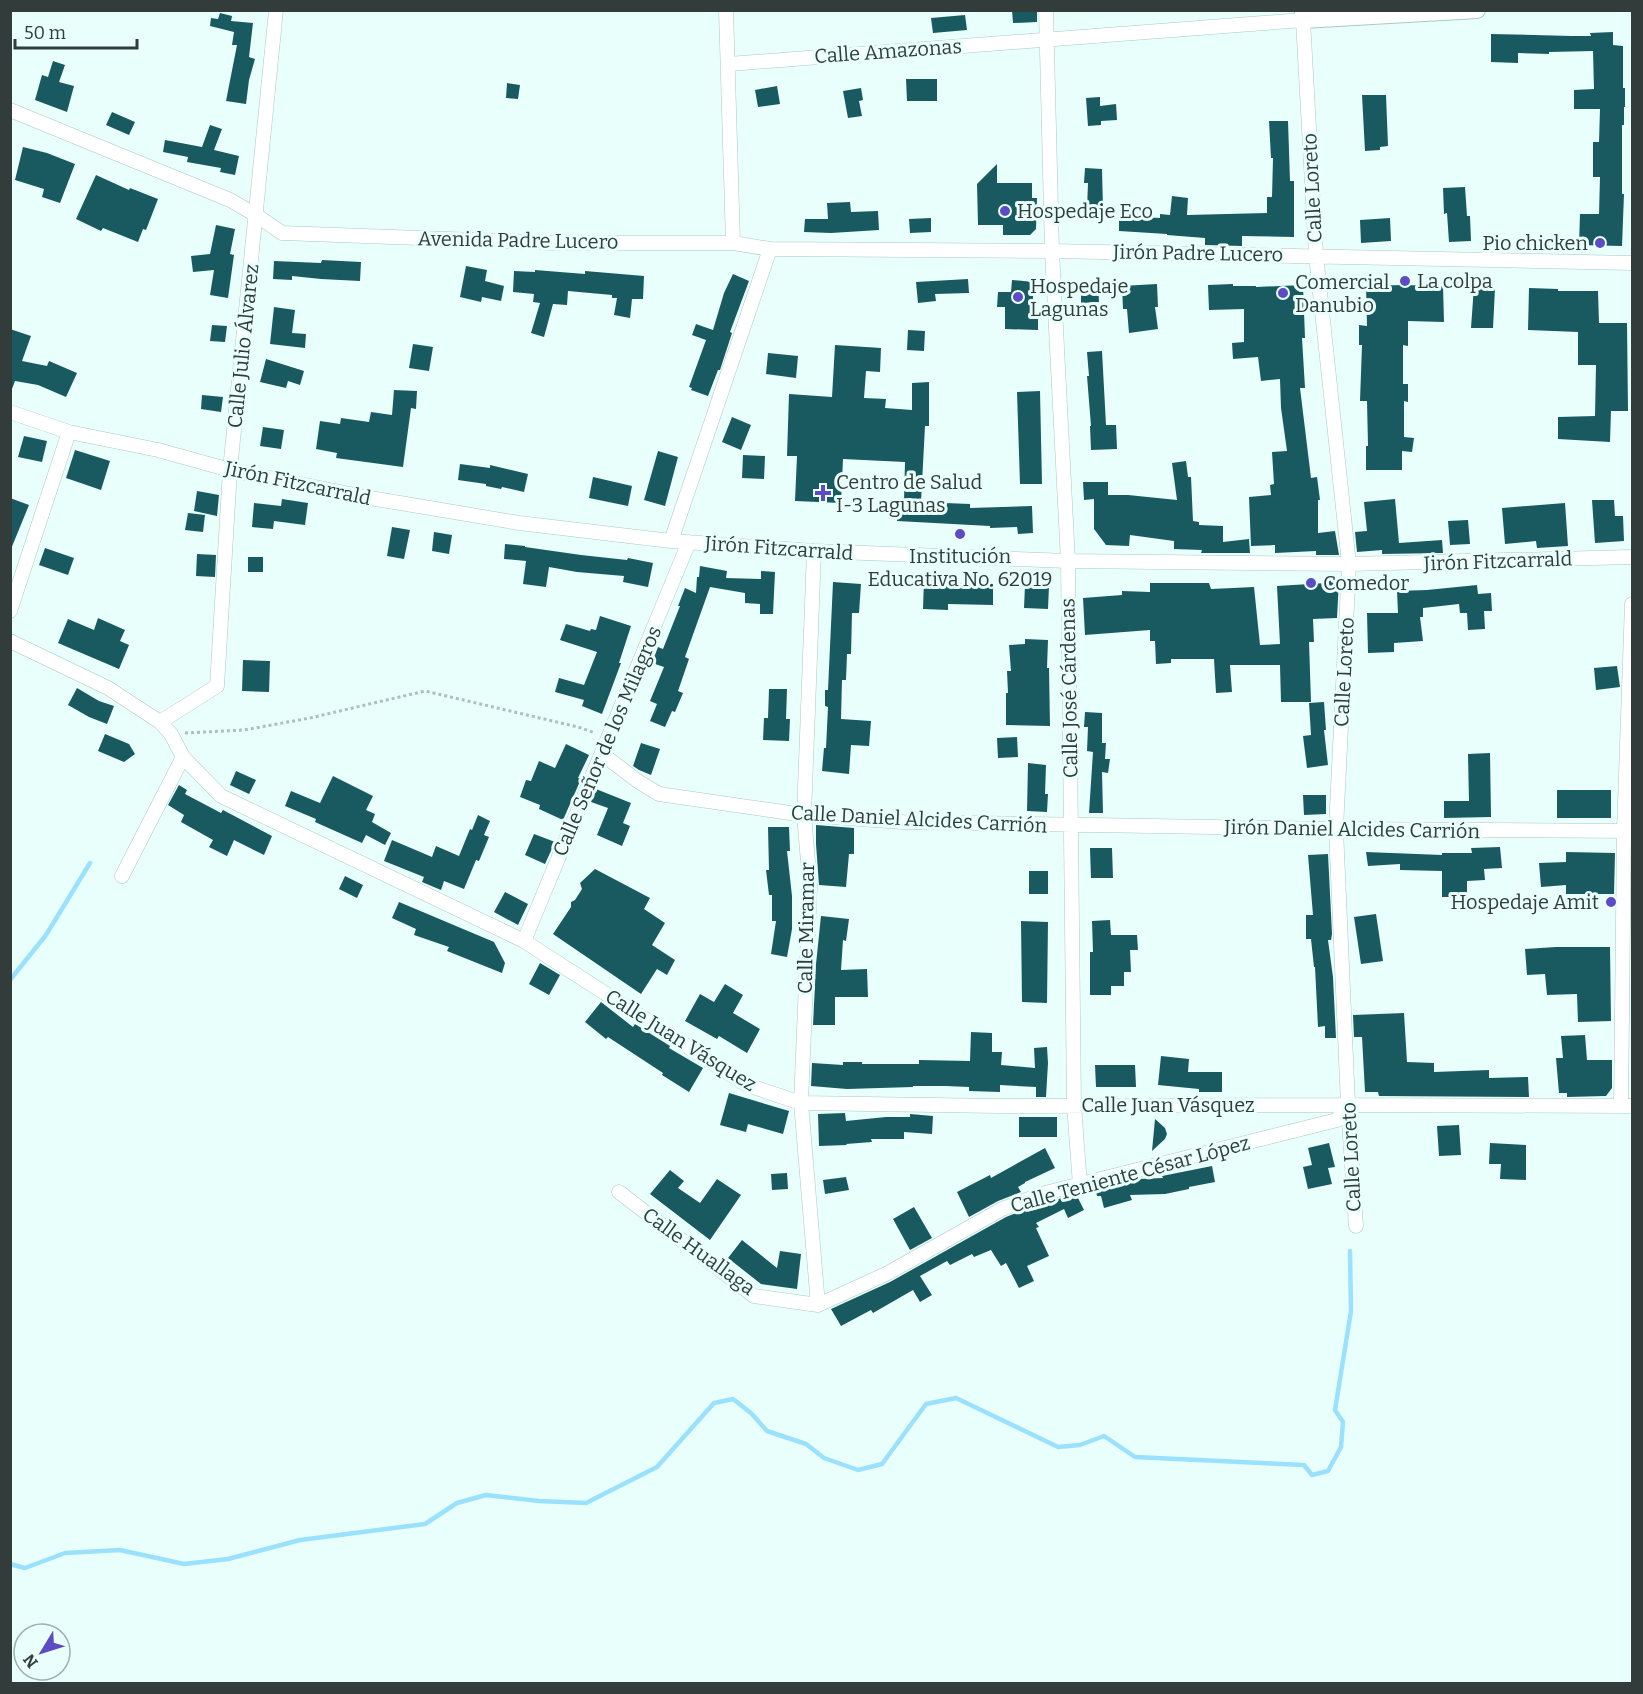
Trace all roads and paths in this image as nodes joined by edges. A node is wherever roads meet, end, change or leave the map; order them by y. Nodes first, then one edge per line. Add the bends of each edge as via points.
1 (276, 10) edge
2 (726, 10) edge
3 (1046, 10) edge
4 (1477, 10) edge
5 (1303, 15) edge
6 (1047, 39) junction
7 (729, 64) junction
8 (10, 110) edge
9 (256, 215) junction
10 (733, 243) junction
11 (770, 249) junction
12 (1052, 251) junction
13 (1316, 255) junction
14 (1632, 263) edge
15 (10, 412) edge
16 (69, 432) junction
17 (230, 470) junction
18 (671, 540) junction
19 (689, 542) junction
20 (814, 551) junction
21 (1632, 557) edge
22 (1068, 561) junction
23 (1350, 564) junction
24 (1632, 604) edge
25 (10, 611) edge
26 (10, 641) edge
27 (160, 722) junction
28 (171, 734) junction
29 (608, 738) junction
30 (602, 754) junction
31 (183, 757) junction
32 (804, 815) junction
33 (1071, 826) junction
34 (1336, 829) junction
35 (1628, 831) edge
36 (122, 876) dead end
37 (524, 941) junction
38 (801, 1103) junction
39 (1348, 1105) junction
40 (1074, 1106) junction
41 (1627, 1106) edge
42 (1080, 1185) junction
43 (619, 1192) dead end
44 (1356, 1226) dead end
45 (818, 1305) junction

1 - 9 street, Calle Julio Álvarez
2 - 7 street
3 - 6 street, Calle José Cárdenas
4 - 5 street
5 - 6 street, Calle Amazonas
5 - 13 street, Calle Loreto
6 - 7 street, Calle Amazonas
6 - 12 street, Calle José Cárdenas
7 - 10 street
8 - 9 street, Avenida Padre Lucero via 230,200
9 - 10 street, Avenida Padre Lucero via 282,233 555,243
9 - 17 street, Calle Julio Álvarez
10 - 11 street, Avenida Padre Lucero
11 - 12 street, Avenida Padre Lucero
11 - 18 street
12 - 13 street, Jirón Padre Lucero
12 - 22 street, Calle José Cárdenas
13 - 14 street, Jirón Padre Lucero
13 - 23 street, Calle Loreto
15 - 16 street, Jirón Fitzcarrald
16 - 17 street, Jirón Fitzcarrald
16 - 25 street
17 - 18 street, Jirón Fitzcarrald via 454,513
17 - 27 street, Calle Julio Álvarez via 217,686
18 - 19 street, Jirón Fitzcarrald
19 - 20 street, Jirón Fitzcarrald
19 - 29 street, Calle Señor de los Milagros
20 - 22 street, Jirón Fitzcarrald
20 - 32 street, Calle Miramar
21 - 23 street, Jirón Fitzcarrald
22 - 23 street, Jirón Fitzcarrald
22 - 33 street, Calle José Cárdenas
23 - 34 street, Calle Loreto
24 - 35 street
26 - 27 street, Calle Juan Vásquez via 108,688
27 - 28 street, Calle Juan Vásquez
28 - 29 path via 244,730 425,691 578,726
28 - 31 street, Calle Juan Vásquez
29 - 30 street, Calle Señor de los Milagros
30 - 32 street, Calle Daniel Alcides Carrión via 659,794
30 - 37 street, Calle Señor de los Milagros
31 - 36 street
31 - 37 street, Calle Juan Vásquez via 220,796
32 - 33 street, Calle Daniel Alcides Carrión
32 - 38 street, Calle Miramar via 810,885
33 - 34 street, Jirón Daniel Alcides Carrión
33 - 40 street, Calle José Cárdenas
34 - 35 street, Jirón Daniel Alcides Carrión
34 - 39 street, Calle Loreto
35 - 41 street
37 - 38 street, Calle Juan Vásquez via 747,1085
38 - 40 street, Calle Juan Vásquez
38 - 45 street, Calle Miramar
39 - 40 street, Calle Juan Vásquez
39 - 41 street, Calle Juan Vásquez
39 - 42 street, Calle Teniente César López via 1337,1119
39 - 44 street, Calle Loreto
40 - 42 street, Calle José Cárdenas
42 - 45 street, Calle Teniente César López via 1002,1209 886,1274
43 - 45 street, Calle Huallaga via 753,1296

